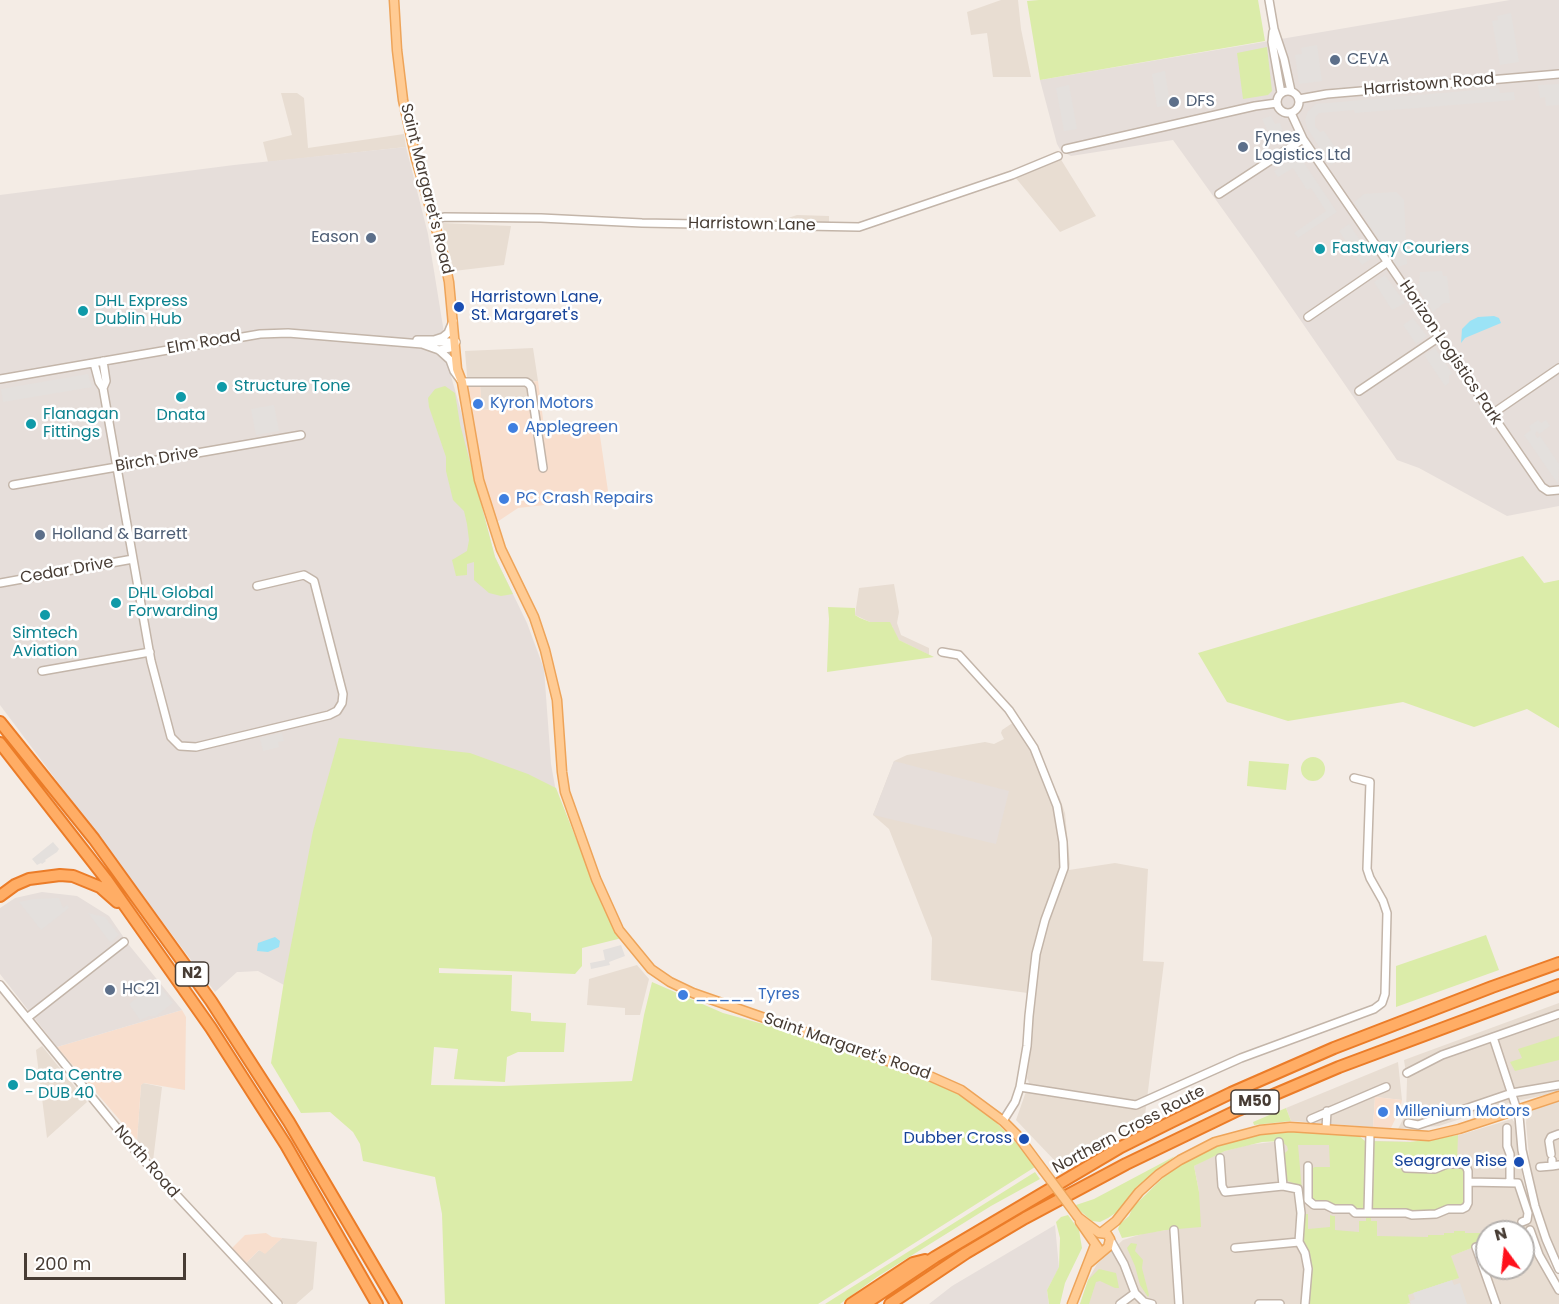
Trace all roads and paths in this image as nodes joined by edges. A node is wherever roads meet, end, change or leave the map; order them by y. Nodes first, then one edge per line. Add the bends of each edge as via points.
1 (394, 0) edge
2 (1269, 0) edge
3 (1274, 29) junction
4 (1559, 74) edge
5 (1291, 91) junction
6 (1281, 93) junction
7 (1299, 99) junction
8 (1277, 104) junction
9 (1291, 113) junction
10 (1303, 139) junction
11 (1066, 149) dead end
12 (1058, 156) dead end
13 (1219, 194) dead end
14 (434, 219) junction
15 (1388, 262) junction
16 (1308, 317) dead end
17 (453, 321) junction
18 (1439, 337) junction
19 (456, 342) junction
20 (409, 343) junction
21 (422, 344) junction
22 (439, 350) junction
23 (103, 361) junction
24 (94, 363) junction
25 (1559, 368) edge
26 (0, 379) edge
27 (462, 382) junction
28 (103, 388) junction
29 (1359, 391) dead end
30 (1492, 414) junction
31 (301, 435) dead end
32 (116, 467) junction
33 (543, 468) dead end
34 (13, 486) dead end
35 (1559, 490) edge
36 (133, 559) junction
37 (0, 583) edge
38 (257, 586) dead end
39 (150, 652) junction
40 (942, 652) dead end
41 (42, 671) dead end
42 (0, 722) edge
43 (0, 743) edge
44 (1354, 778) dead end
45 (0, 896) edge
46 (124, 942) dead end
47 (1559, 963) edge
48 (168, 966) junction
49 (0, 985) edge
50 (1559, 985) edge
51 (1559, 1014) edge
52 (27, 1018) junction
53 (1493, 1037) junction
54 (1415, 1058) dead end
55 (1419, 1066) junction
56 (1407, 1072) dead end
57 (1559, 1085) edge
58 (1020, 1087) junction
59 (1386, 1087) dead end
60 (1512, 1093) junction
61 (1559, 1096) edge
62 (1517, 1109) junction
63 (1327, 1111) junction
64 (1311, 1119) dead end
65 (1003, 1121) junction
66 (1408, 1123) dead end
67 (1507, 1128) dead end
68 (1326, 1129) junction
69 (1370, 1133) junction
70 (1559, 1134) edge
71 (1288, 1148) dead end
72 (1220, 1158) dead end
73 (1554, 1161) edge
74 (1308, 1166) dead end
75 (1540, 1167) dead end
76 (1406, 1168) dead end
77 (1468, 1182) junction
78 (1510, 1182) junction
79 (1283, 1186) junction
80 (1368, 1212) junction
81 (1078, 1218) junction
82 (1527, 1220) edge
83 (1116, 1221) junction
84 (1174, 1230) dead end
85 (1101, 1232) junction
86 (1535, 1240) edge
87 (1299, 1242) junction
88 (1094, 1243) junction
89 (1108, 1244) junction
90 (1235, 1248) dead end
91 (966, 1253) junction
92 (935, 1257) junction
93 (1557, 1260) edge
94 (1089, 1263) junction
95 (1559, 1269) edge
96 (1487, 1280) edge
97 (1559, 1290) edge
98 (1135, 1293) junction
99 (278, 1304) edge
100 (377, 1304) edge
101 (397, 1304) edge
102 (851, 1304) edge
103 (865, 1304) edge
104 (890, 1304) edge
105 (900, 1304) edge
106 (1072, 1304) edge
107 (1120, 1304) edge
108 (1152, 1304) edge
109 (1179, 1304) edge
110 (1259, 1304) edge
111 (1280, 1304) edge
112 (1305, 1304) edge
113 (1496, 1304) edge

1 - 14 main road, Saint Margaret's Road via 403,100
2 - 3 street
3 - 5 street
3 - 6 street via 1272,42
4 - 7 street, Harristown Road
5 - 6 street
5 - 7 street
6 - 8 street
7 - 9 street
8 - 9 street via 1283,112
8 - 11 street
9 - 10 street, Horizon Logistics Park
10 - 13 street
10 - 15 street, Horizon Logistics Park
12 - 14 street, Harristown Lane via 859,227 541,218
14 - 17 main road, Saint Margaret's Road via 449,282
15 - 16 street
15 - 18 street, Horizon Logistics Park
17 - 19 main road, Saint Margaret's Road
17 - 20 street, Elm Road via 443,337
18 - 29 street
18 - 30 street, Horizon Logistics Park
19 - 21 street, Elm Road
19 - 22 street
19 - 27 main road, Saint Margaret's Road via 461,354
20 - 21 street, Elm Road
20 - 23 street, Elm Road via 260,334
21 - 22 street, Elm Road
22 - 27 street via 450,360
23 - 24 street, Elm Road
23 - 28 street
24 - 26 street, Elm Road
24 - 28 street
25 - 30 street
27 - 33 street via 529,384
27 - 65 main road, Saint Margaret's Road via 486,504 501,549 534,617 552,675 568,800 619,930 651,969 670,982 925,1074 968,1095
28 - 32 street
30 - 35 street, Horizon Logistics Park via 1542,487
31 - 32 street, Birch Drive
32 - 34 street, Birch Drive
32 - 36 street
36 - 37 street, Cedar Drive
36 - 39 street
38 - 39 street via 304,575 314,581 343,694 337,711 329,716 204,745 180,746 171,737
39 - 41 street
40 - 58 street via 959,655 1009,710 1034,748 1057,806 1064,868 1040,936
42 - 101 highway, N2 via 94,840 211,1001 295,1132
43 - 48 highway, N2
44 - 58 street via 1370,782 1367,868 1387,913 1382,1003 1241,1058 1136,1105
45 - 48 highway via 15,885 60,874 100,887 115,899
46 - 52 street
47 - 92 highway, Northern Cross Route / M50 via 1334,1048 1231,1093 1121,1147
48 - 100 highway, N2 via 286,1145
49 - 52 street, North Road
50 - 91 highway, Northern Cross Route / M50 via 1339,1067 1238,1110 1055,1202
51 - 53 street
52 - 99 street, North Road via 139,1155
53 - 55 street
53 - 60 street
54 - 55 street
55 - 56 street
57 - 60 street
58 - 65 street
59 - 63 street
60 - 62 street
60 - 66 street via 1418,1125
61 - 62 main road
62 - 69 main road via 1444,1134
62 - 93 street via 1528,1179 1541,1226
63 - 64 street
63 - 68 street
65 - 81 main road, Saint Margaret's Road, bridge
67 - 78 street
68 - 69 main road
68 - 83 main road via 1260,1130 1215,1142 1160,1174 1139,1192
69 - 80 street
70 - 73 street via 1549,1141
71 - 79 street via 1279,1145
72 - 79 street via 1225,1192
73 - 75 street
74 - 80 street via 1310,1204
76 - 77 street via 1435,1169 1462,1164 1468,1171
77 - 78 street
77 - 80 street via 1468,1203 1462,1209 1436,1214
78 - 82 street via 1520,1185
79 - 87 street via 1298,1189
81 - 85 main road, Saint Margaret's Road
81 - 88 main road, Saint Margaret's Road
83 - 85 main road
83 - 89 main road
84 - 109 street
85 - 88 main road
85 - 89 main road via 1107,1234
86 - 97 street
87 - 90 street
87 - 112 street via 1308,1269
88 - 89 main road via 1099,1249
88 - 94 main road
89 - 94 main road
89 - 98 street via 1124,1264
91 - 104 highway, Northern Cross Route / M50
91 - 105 highway
92 - 102 highway via 913,1263
92 - 103 highway, Northern Cross Route / M50
93 - 95 street
94 - 106 main road
96 - 113 street
98 - 107 street
98 - 108 street
110 - 111 street

